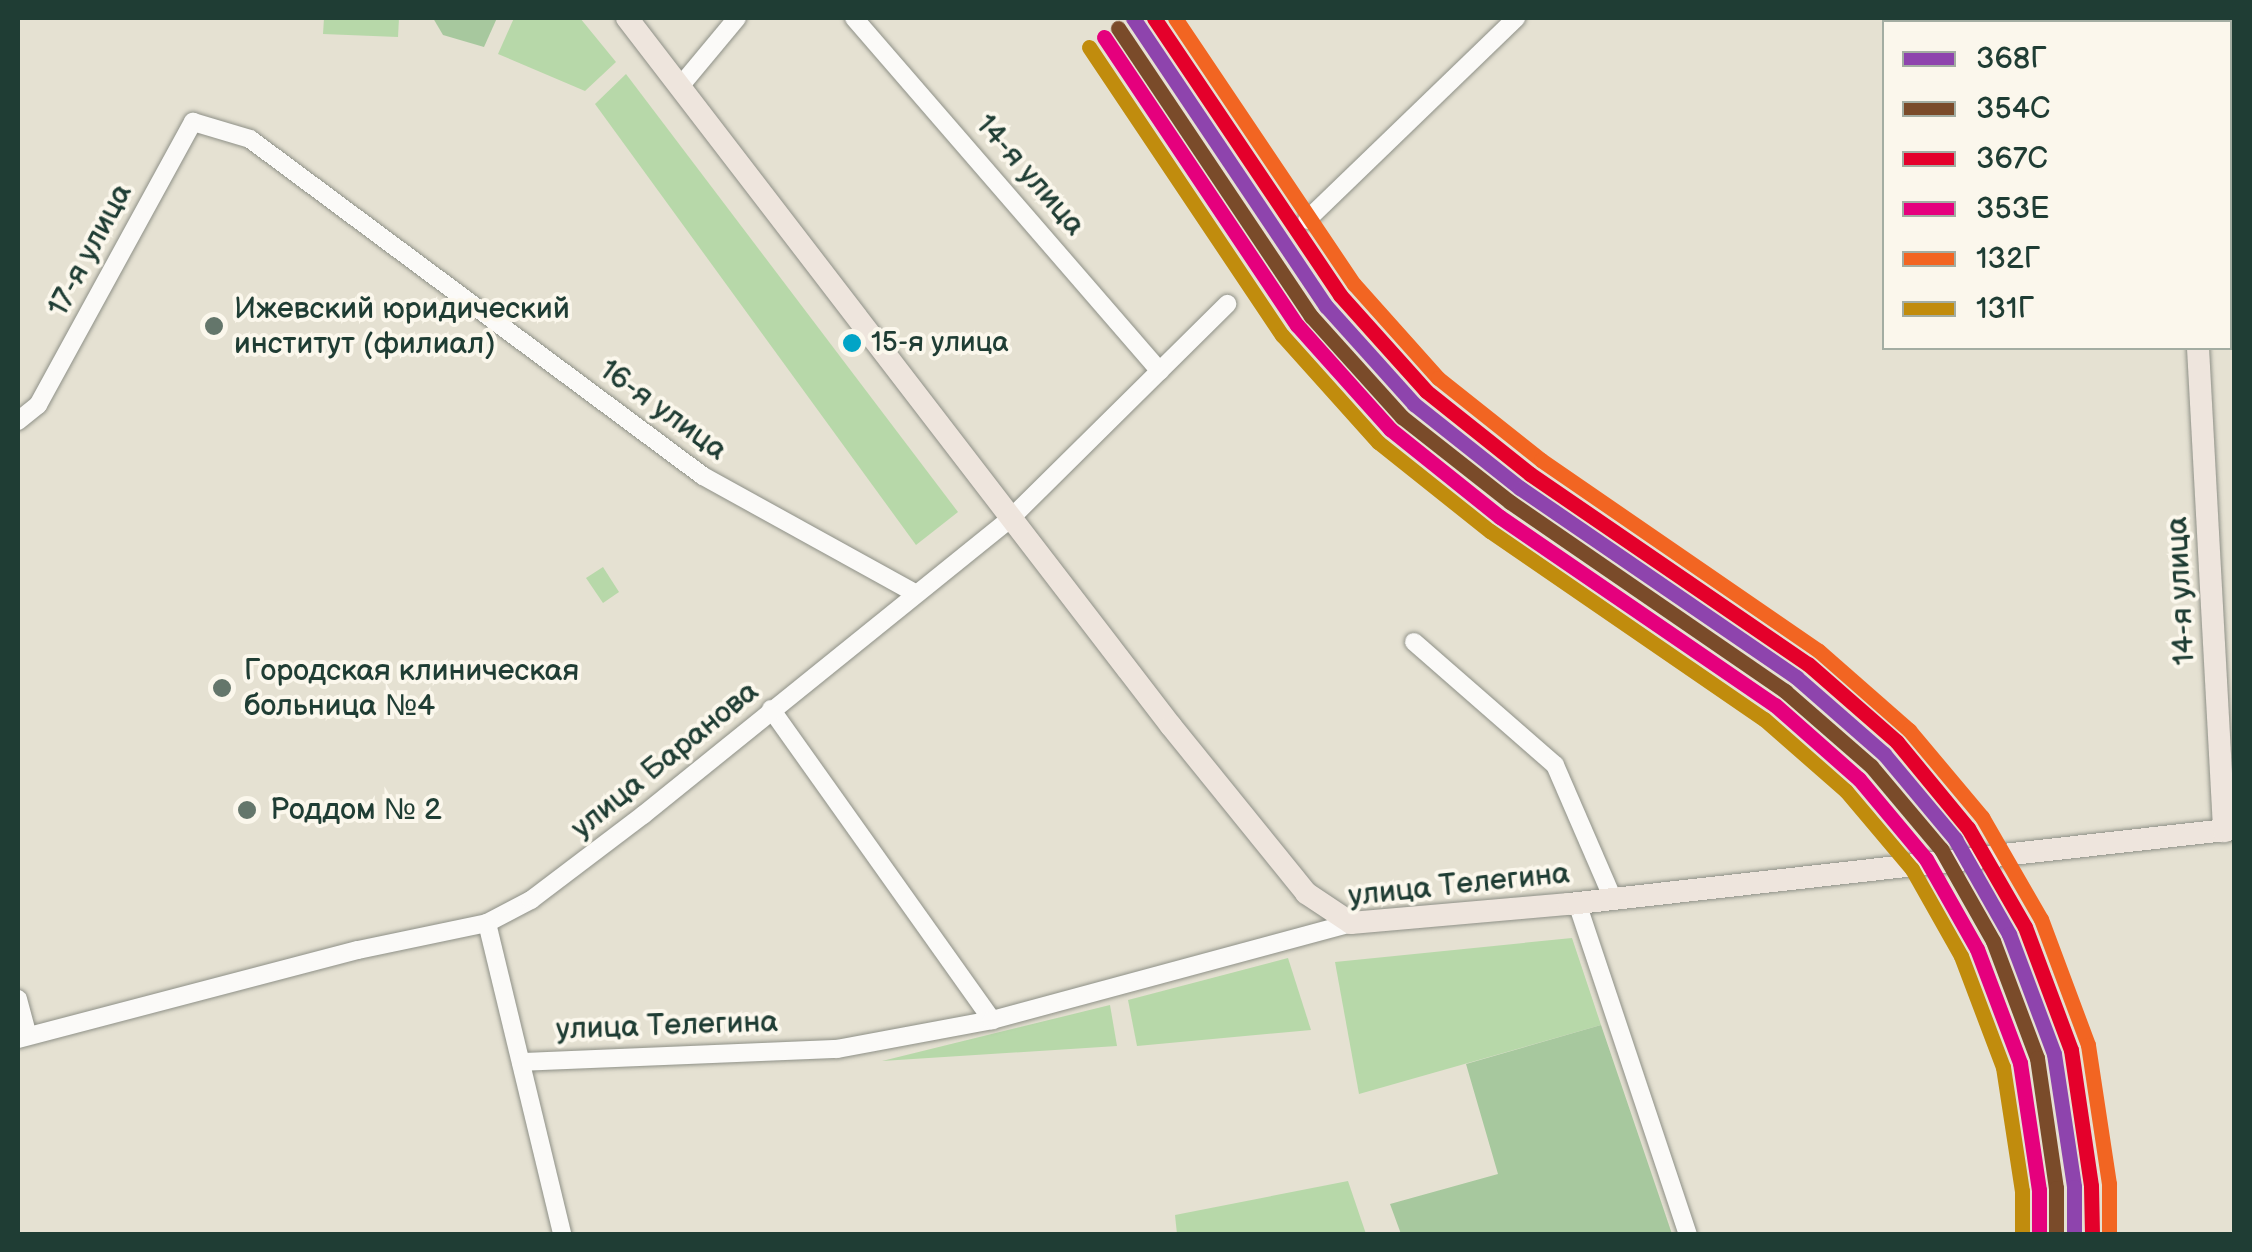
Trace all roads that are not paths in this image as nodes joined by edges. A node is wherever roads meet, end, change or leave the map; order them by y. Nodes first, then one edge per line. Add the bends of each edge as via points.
1 (628, 18) edge
2 (737, 18) edge
3 (854, 18) edge
4 (1516, 18) edge
5 (682, 84) junction
6 (193, 122) joint
7 (1307, 220) dead end
8 (1227, 304) dead end
9 (2198, 350) edge
10 (1160, 371) junction
11 (18, 421) edge
12 (1012, 516) junction
13 (915, 594) junction
14 (1414, 642) dead end
15 (771, 709) junction
16 (2229, 830) edge
17 (1613, 899) junction
18 (1577, 903) junction
19 (1351, 922) junction
20 (486, 924) junction
21 (18, 999) edge
22 (992, 1020) junction
23 (23, 1038) edge
24 (521, 1062) junction
25 (562, 1234) edge
26 (1688, 1234) edge

1 - 5 main road
2 - 5 street
3 - 10 street, 14-я улица
4 - 7 street
5 - 12 main road
6 - 11 street, 17-я улица via 38,406
6 - 13 street, 16-я улица via 250,139 704,476
8 - 10 street, улица Баранова
9 - 16 main road, 14-я улица
10 - 12 street, улица Баранова
12 - 13 street, улица Баранова
12 - 19 main road via 1306,892
13 - 15 street, улица Баранова
14 - 17 street via 1554,764
15 - 20 street, улица Баранова via 531,900
15 - 22 street
16 - 17 main road, улица Телегина
17 - 18 main road, улица Телегина
18 - 19 main road, улица Телегина
18 - 26 street
19 - 22 street, улица Телегина
20 - 23 street, улица Баранова via 358,950
20 - 24 street
21 - 23 street
22 - 24 street, улица Телегина via 837,1049
24 - 25 street

